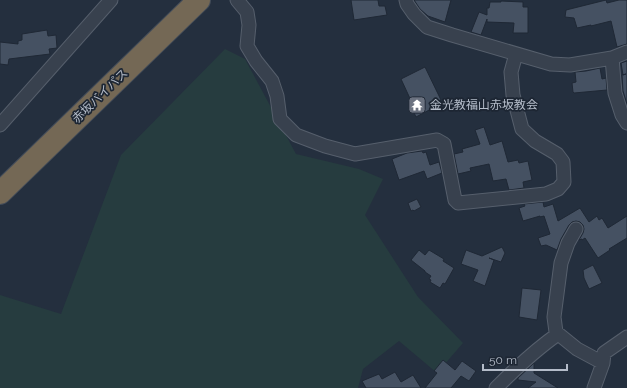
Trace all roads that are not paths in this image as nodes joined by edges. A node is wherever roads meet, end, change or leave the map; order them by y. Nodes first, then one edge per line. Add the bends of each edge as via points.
1 (110, 0) edge
2 (190, 0) edge
3 (199, 0) edge
4 (237, 0) edge
5 (406, 0) edge
6 (627, 52) edge
7 (516, 54) junction
8 (612, 58) junction
9 (627, 123) edge
10 (0, 125) edge
11 (30, 155) junction
12 (0, 172) edge
13 (0, 186) edge
14 (0, 193) edge
15 (576, 229) dead end
16 (558, 334) junction
17 (627, 337) edge
18 (603, 363) junction
19 (496, 388) edge
20 (594, 388) edge

1 - 10 street
2 - 11 highway, 赤坂バイパス
3 - 14 highway, 赤坂バイパス
4 - 7 street via 248,12 247,46 272,81 278,96 280,119 296,135 355,154 437,140 444,144 455,200 458,203 546,194 558,189 564,182 564,162 522,129 513,95 511,72
5 - 7 street via 414,14 427,27
6 - 8 street
7 - 8 street via 551,64
8 - 9 street via 615,93
11 - 12 highway
11 - 13 highway, 赤坂バイパス
15 - 16 street via 560,263 554,317
16 - 18 street via 577,350
16 - 19 street via 518,366
17 - 18 street via 604,353
18 - 20 street

